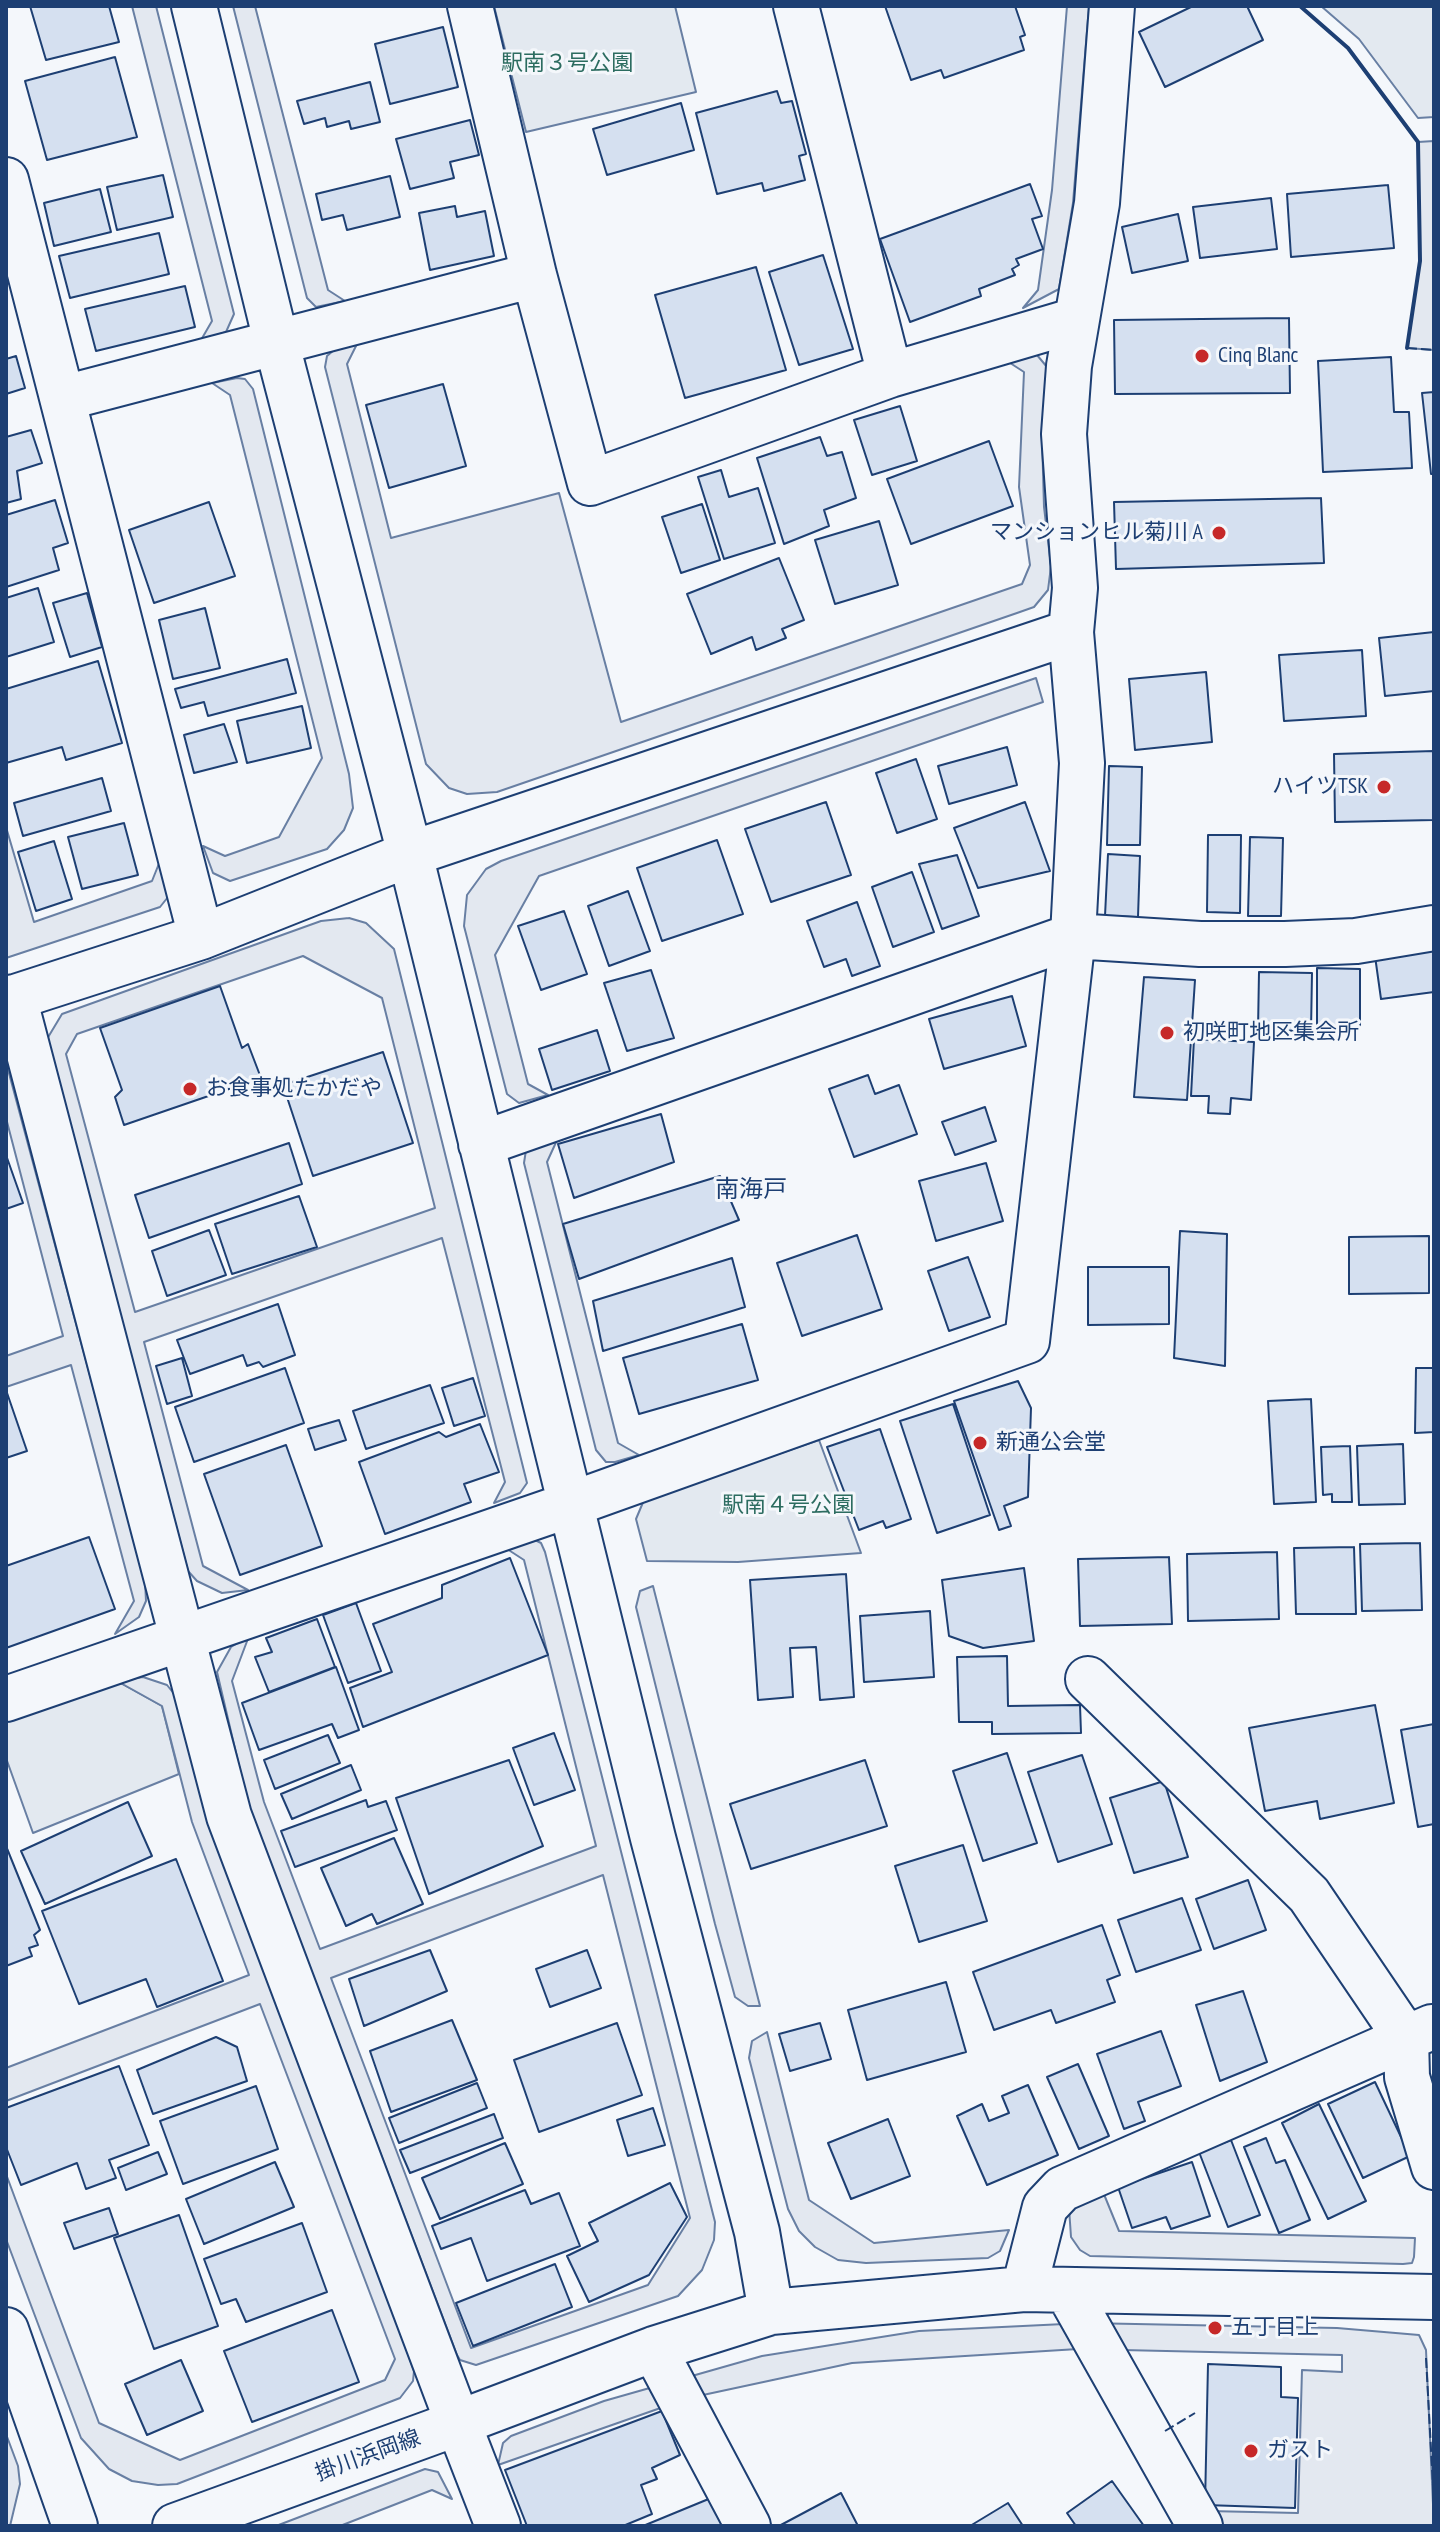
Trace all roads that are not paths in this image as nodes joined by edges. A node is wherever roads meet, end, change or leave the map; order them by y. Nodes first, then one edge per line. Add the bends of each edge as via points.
1 (194, 6) edge
2 (470, 6) edge
3 (796, 6) edge
4 (1112, 6) edge
5 (6, 180) edge
6 (534, 275) junction
7 (1076, 320) junction
8 (276, 341) junction
9 (890, 375) junction
10 (64, 398) junction
11 (1071, 632) junction
12 (410, 854) junction
13 (1434, 928) edge
14 (1073, 936) junction
15 (201, 937) junction
16 (10, 999) edge
17 (481, 1144) junction
18 (572, 1504) junction
19 (184, 1637) junction
20 (1088, 1679) dead end
21 (6, 1699) edge
22 (1420, 2032) edge
23 (1434, 2167) edge
24 (1045, 2290) junction
25 (1434, 2297) edge
26 (771, 2312) junction
27 (6, 2330) edge
28 (654, 2349) junction
29 (458, 2423) junction
30 (75, 2526) edge
31 (175, 2526) edge
32 (498, 2526) edge
33 (748, 2526) edge
34 (1200, 2526) edge

1 - 8 street
2 - 6 street
3 - 9 street
4 - 7 street via 1097,203
5 - 10 street
6 - 8 street
6 - 9 street via 590,483
7 - 9 street
7 - 11 street via 1064,434 1075,588
8 - 10 street
8 - 12 street
10 - 15 street
11 - 12 street
11 - 14 street via 1082,763
12 - 15 street
12 - 17 street
13 - 14 street via 1356,941 1285,944
14 - 17 street
14 - 18 street via 1027,1341
15 - 16 street
16 - 19 street
17 - 18 street
18 - 19 street
18 - 26 street via 757,2232
19 - 21 street
19 - 29 street via 229,1816
20 - 22 street via 1309,1895
22 - 23 street via 1407,2077
22 - 24 street via 1062,2189 1045,2207
24 - 25 street, 掛川浜岡線
24 - 26 street, 掛川浜岡線
24 - 34 street
26 - 28 street, 掛川浜岡線
27 - 30 street
28 - 29 street, 掛川浜岡線
28 - 33 street
29 - 31 street, 掛川浜岡線
29 - 32 street

